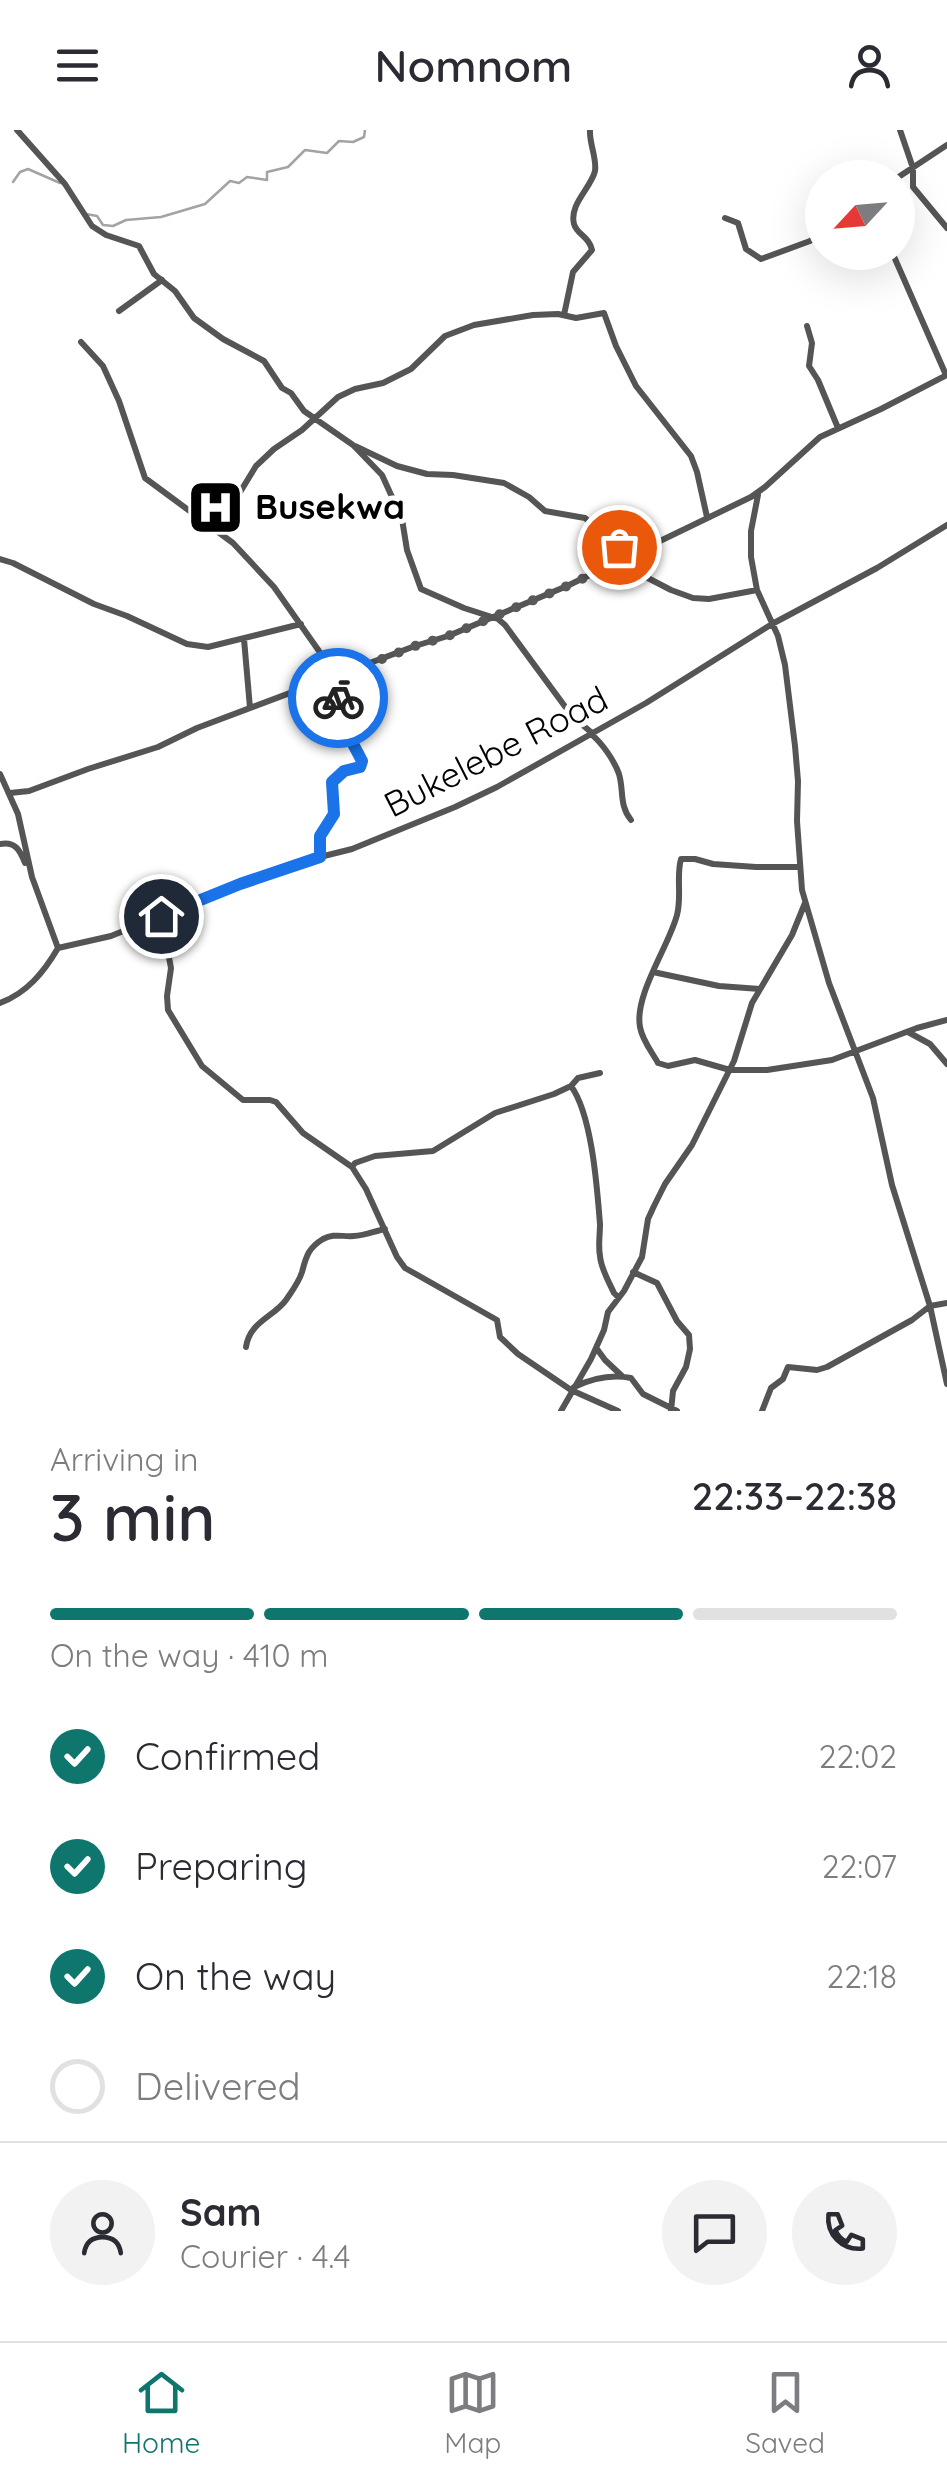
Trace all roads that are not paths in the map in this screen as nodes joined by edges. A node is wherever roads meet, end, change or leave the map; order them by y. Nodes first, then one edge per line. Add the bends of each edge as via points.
1 (17, 130) edge
2 (590, 130) edge
3 (900, 130) edge
4 (947, 145) edge
5 (910, 160) edge
6 (915, 167) edge
7 (915, 191) edge
8 (726, 218) dead end
9 (947, 228) edge
10 (805, 243) edge
11 (900, 270) edge
12 (162, 280) junction
13 (119, 312) dead end
14 (564, 314) junction
15 (807, 326) dead end
16 (81, 342) dead end
17 (946, 375) edge
18 (312, 419) junction
19 (838, 428) junction
20 (353, 445) junction
21 (758, 493) junction
22 (707, 517) junction
23 (947, 526) edge
24 (218, 530) junction
25 (626, 558) junction
26 (0, 559) edge
27 (757, 590) junction
28 (491, 617) junction
29 (300, 624) junction
30 (772, 624) junction
31 (244, 639) junction
32 (334, 678) junction
33 (250, 708) junction
34 (592, 734) junction
35 (0, 774) edge
36 (6, 789) edge
37 (631, 820) dead end
38 (0, 844) edge
39 (320, 857) junction
40 (30, 868) junction
41 (799, 868) junction
42 (805, 902) junction
43 (161, 916) junction
44 (58, 948) junction
45 (653, 972) junction
46 (761, 989) junction
47 (0, 1002) edge
48 (947, 1020) edge
49 (908, 1032) junction
50 (857, 1052) junction
51 (947, 1064) edge
52 (730, 1070) junction
53 (600, 1073) dead end
54 (571, 1086) junction
55 (352, 1166) junction
56 (385, 1230) junction
57 (633, 1272) junction
58 (618, 1297) junction
59 (947, 1303) edge
60 (930, 1306) junction
61 (246, 1347) dead end
62 (596, 1348) junction
63 (623, 1376) junction
64 (947, 1384) edge
65 (572, 1389) junction
66 (673, 1410) edge
67 (561, 1411) edge
68 (618, 1411) edge
69 (762, 1411) edge

1 - 12 street via 92,226 140,246
2 - 14 street via 595,168 574,221 592,250 572,272
3 - 5 street
4 - 6 street
7 - 9 street
8 - 10 street via 738,223 746,248 761,259
11 - 17 street
12 - 13 street
12 - 18 street via 202,325 264,360
14 - 18 street via 487,322 450,334 411,369 384,384 346,392
14 - 22 street via 604,313 636,386 691,456
15 - 19 street via 808,366
16 - 24 street via 103,366 145,478
17 - 19 street
18 - 20 street
18 - 24 street via 256,466
19 - 21 street
20 - 25 street via 397,466 508,485 545,511 585,518
20 - 28 street via 386,481 421,589
21 - 22 street
21 - 27 street via 750,545
22 - 25 street
23 - 30 street, Bukelebe Road
24 - 29 street
25 - 27 street via 654,583 693,598
25 - 28 street
26 - 31 street via 187,644
27 - 30 street
28 - 32 street
28 - 34 street via 509,629
29 - 31 street
29 - 32 street
30 - 34 street, Bukelebe Road
30 - 41 street via 794,730
31 - 33 street
32 - 33 street
32 - 39 street via 362,761 332,782 334,814 320,836
33 - 36 street via 29,791
34 - 37 street via 616,768
34 - 39 street, Bukelebe Road via 428,820
35 - 36 street
36 - 40 street
38 - 40 street via 18,848
39 - 43 street, Bukelebe Road
40 - 44 street
41 - 42 street
41 - 45 street via 682,858 676,919
42 - 46 street
42 - 50 street
43 - 44 street, Bukelebe Road
43 - 55 street via 171,968 168,1010 202,1066 242,1100 276,1102 302,1133
44 - 47 street via 33,983
45 - 46 street
45 - 52 street via 640,1022 656,1060 664,1066 695,1060
46 - 52 street
48 - 49 street
49 - 50 street
49 - 51 street
50 - 52 street via 818,1063
50 - 60 street
52 - 57 street via 654,1206
53 - 54 street
54 - 55 street via 496,1113 433,1152 375,1156
54 - 58 street via 580,1099 594,1170 599,1254
55 - 56 street
56 - 61 street via 318,1242 305,1256 292,1292 249,1334
56 - 65 street via 406,1268 497,1320 507,1346
57 - 58 street
57 - 66 street via 657,1282 689,1336
58 - 62 street
59 - 60 street
60 - 64 street
60 - 69 street via 828,1367 788,1367
62 - 63 street
62 - 65 street
63 - 65 street
63 - 66 street
65 - 67 street
65 - 68 street

